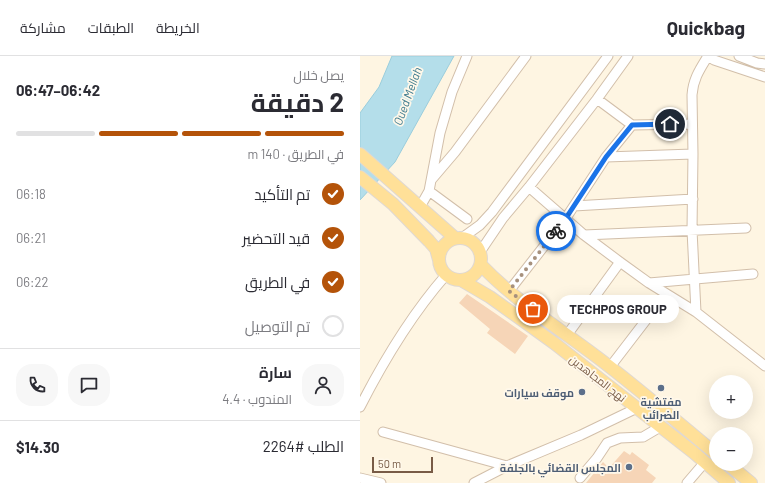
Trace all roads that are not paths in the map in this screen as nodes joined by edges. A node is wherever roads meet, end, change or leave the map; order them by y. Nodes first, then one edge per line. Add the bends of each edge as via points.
1 (467, 56) edge
2 (526, 56) edge
3 (608, 56) edge
4 (628, 56) edge
5 (739, 56) edge
6 (711, 58) edge
7 (765, 64) edge
8 (765, 76) edge
9 (597, 99) junction
10 (692, 124) junction
11 (632, 125) junction
12 (360, 154) edge
13 (693, 154) junction
14 (606, 157) junction
15 (360, 177) edge
16 (431, 180) junction
17 (529, 187) junction
18 (429, 191) junction
19 (693, 199) junction
20 (574, 206) junction
21 (420, 207) junction
22 (566, 218) junction
23 (467, 219) dead end
24 (746, 228) dead end
25 (692, 230) junction
26 (584, 235) junction
27 (458, 238) junction
28 (480, 252) junction
29 (439, 260) junction
30 (620, 262) junction
31 (481, 264) junction
32 (753, 274) dead end
33 (446, 275) junction
34 (694, 278) junction
35 (461, 280) junction
36 (649, 283) junction
37 (509, 291) junction
38 (666, 294) junction
39 (696, 312) junction
40 (567, 335) junction
41 (765, 366) edge
42 (610, 367) junction
43 (360, 407) edge
44 (637, 408) junction
45 (660, 427) junction
46 (383, 432) dead end
47 (709, 448) edge
48 (705, 462) junction
49 (507, 466) junction
50 (736, 471) edge
51 (360, 478) edge
52 (580, 478) dead end
53 (381, 483) edge
54 (474, 483) edge
55 (687, 483) edge
56 (729, 483) edge
57 (751, 483) edge

1 - 16 street via 452,92 440,133
2 - 16 street via 455,152
3 - 27 street via 492,212 480,225
4 - 9 street
5 - 7 street
6 - 8 street
6 - 10 street via 696,76 693,85
9 - 11 street
9 - 17 street
10 - 11 street
10 - 13 street
11 - 14 street
12 - 21 main road
13 - 14 street
13 - 19 street
14 - 20 street
15 - 29 main road via 393,204 436,249
16 - 18 street
17 - 22 street
17 - 28 street via 503,218
18 - 21 street
18 - 23 street
19 - 20 street
19 - 25 street
20 - 22 street
21 - 27 main road
22 - 26 street
22 - 37 street
24 - 25 street
25 - 26 street
25 - 34 street
26 - 30 street
27 - 28 main road via 473,242
27 - 29 main road via 443,246
28 - 31 main road
29 - 33 main road
30 - 36 street
30 - 40 street
31 - 35 main road via 474,276
31 - 37 main road, نهج المجاهدين
32 - 34 street
33 - 35 main road
33 - 43 street via 400,335
34 - 36 street
34 - 39 street
35 - 44 main road, نهج المجاهدين via 520,318
36 - 38 street
37 - 40 main road, نهج المجاهدين
38 - 39 street
38 - 42 street
39 - 41 street
40 - 42 main road, نهج المجاهدين
42 - 47 main road, نهج المجاهدين
44 - 45 main road, نهج المجاهدين
44 - 49 street
45 - 48 main road, نهج المجاهدين
45 - 52 street via 643,437 620,438 608,443
46 - 49 street
48 - 55 street
48 - 56 main road, نهج المجاهدين
49 - 54 street
50 - 57 main road
51 - 53 street

